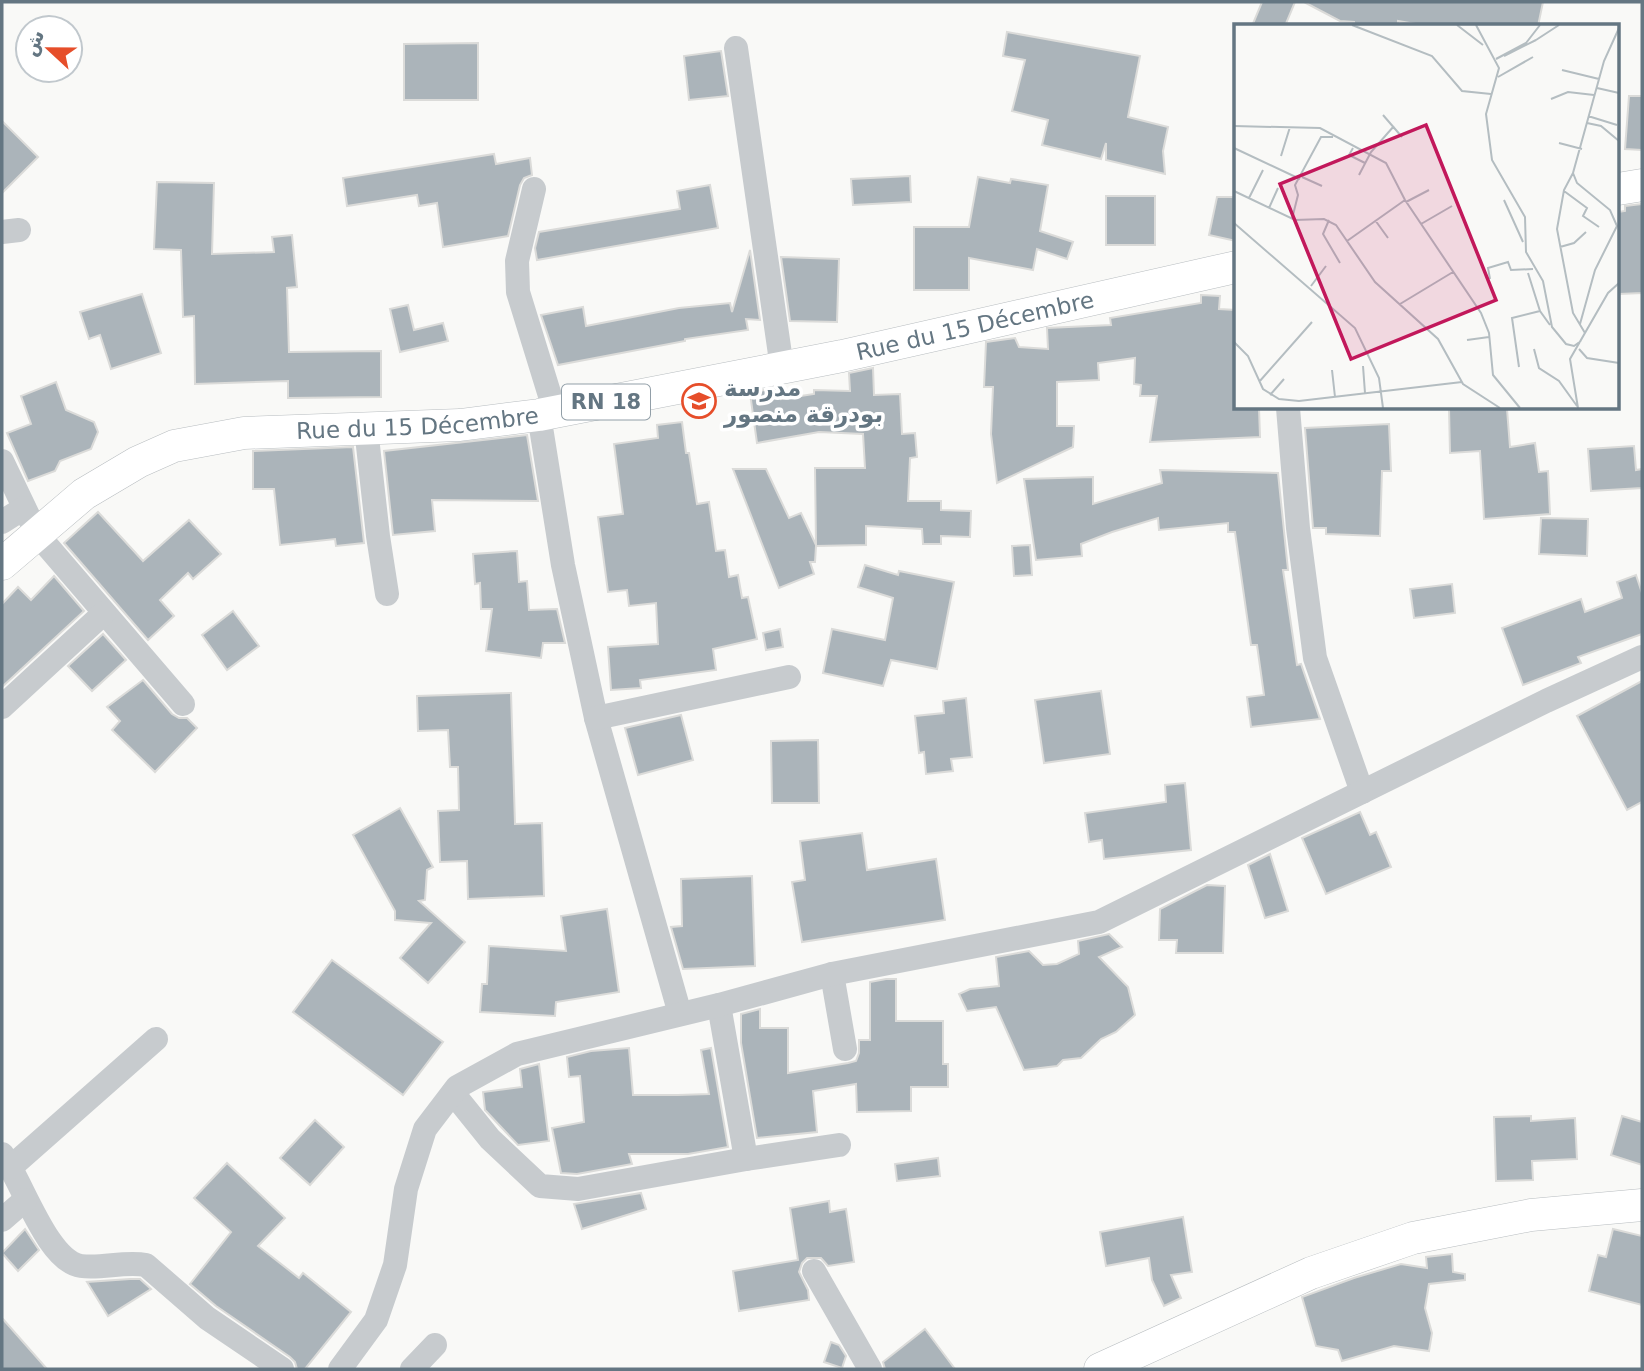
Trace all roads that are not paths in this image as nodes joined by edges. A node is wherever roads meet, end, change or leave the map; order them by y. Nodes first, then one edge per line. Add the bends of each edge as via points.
1 (736, 48) dead end
2 (1642, 185) edge
3 (534, 189) dead end
4 (1620, 190) edge
5 (1234, 267) edge
6 (782, 368) junction
7 (1288, 410) edge
8 (547, 414) junction
9 (366, 428) junction
10 (2, 461) edge
11 (30, 521) junction
12 (2, 522) edge
13 (2, 564) edge
14 (387, 594) dead end
15 (104, 613) junction
16 (1642, 657) edge
17 (789, 677) dead end
18 (183, 704) dead end
19 (2, 707) edge
20 (596, 718) junction
21 (1362, 792) junction
22 (832, 974) junction
23 (719, 1005) junction
24 (680, 1014) junction
25 (156, 1039) dead end
26 (845, 1049) dead end
27 (453, 1093) junction
28 (839, 1145) dead end
29 (746, 1159) junction
30 (7, 1161) edge
31 (25, 1200) junction
32 (1642, 1205) edge
33 (2, 1220) edge
34 (814, 1271) dead end
35 (435, 1345) dead end
36 (282, 1369) edge
37 (340, 1369) edge
38 (412, 1369) edge
39 (870, 1369) edge
40 (1100, 1369) edge

1 - 6 street
2 - 4 main road
3 - 8 street via 517,261 518,292
5 - 6 main road, Rue du 15 Décembre / RN 18
6 - 8 main road, Rue du 15 Décembre / RN 18
7 - 21 street via 1315,658
8 - 9 main road, Rue du 15 Décembre / RN 18 via 460,425
8 - 20 street via 563,565
9 - 11 main road, Rue du 15 Décembre / RN 18 via 244,433 173,446
9 - 14 street
10 - 11 street
11 - 12 street
11 - 13 main road, Rue du 15 Décembre / RN 18
11 - 15 street
15 - 18 street
15 - 19 street
16 - 21 street
17 - 20 street
20 - 24 street
21 - 22 street via 1099,922
22 - 23 street
22 - 26 street
23 - 24 street
23 - 29 street
24 - 27 street via 517,1054
25 - 30 street
27 - 29 street via 490,1139 540,1186 578,1189
27 - 37 street via 425,1129 406,1189 395,1265 376,1320
28 - 29 street
30 - 31 street
31 - 33 street
31 - 36 street via 69,1263 83,1267 146,1265 207,1318
32 - 40 main road via 1531,1215 1413,1238 1311,1273
34 - 39 street
35 - 38 street

